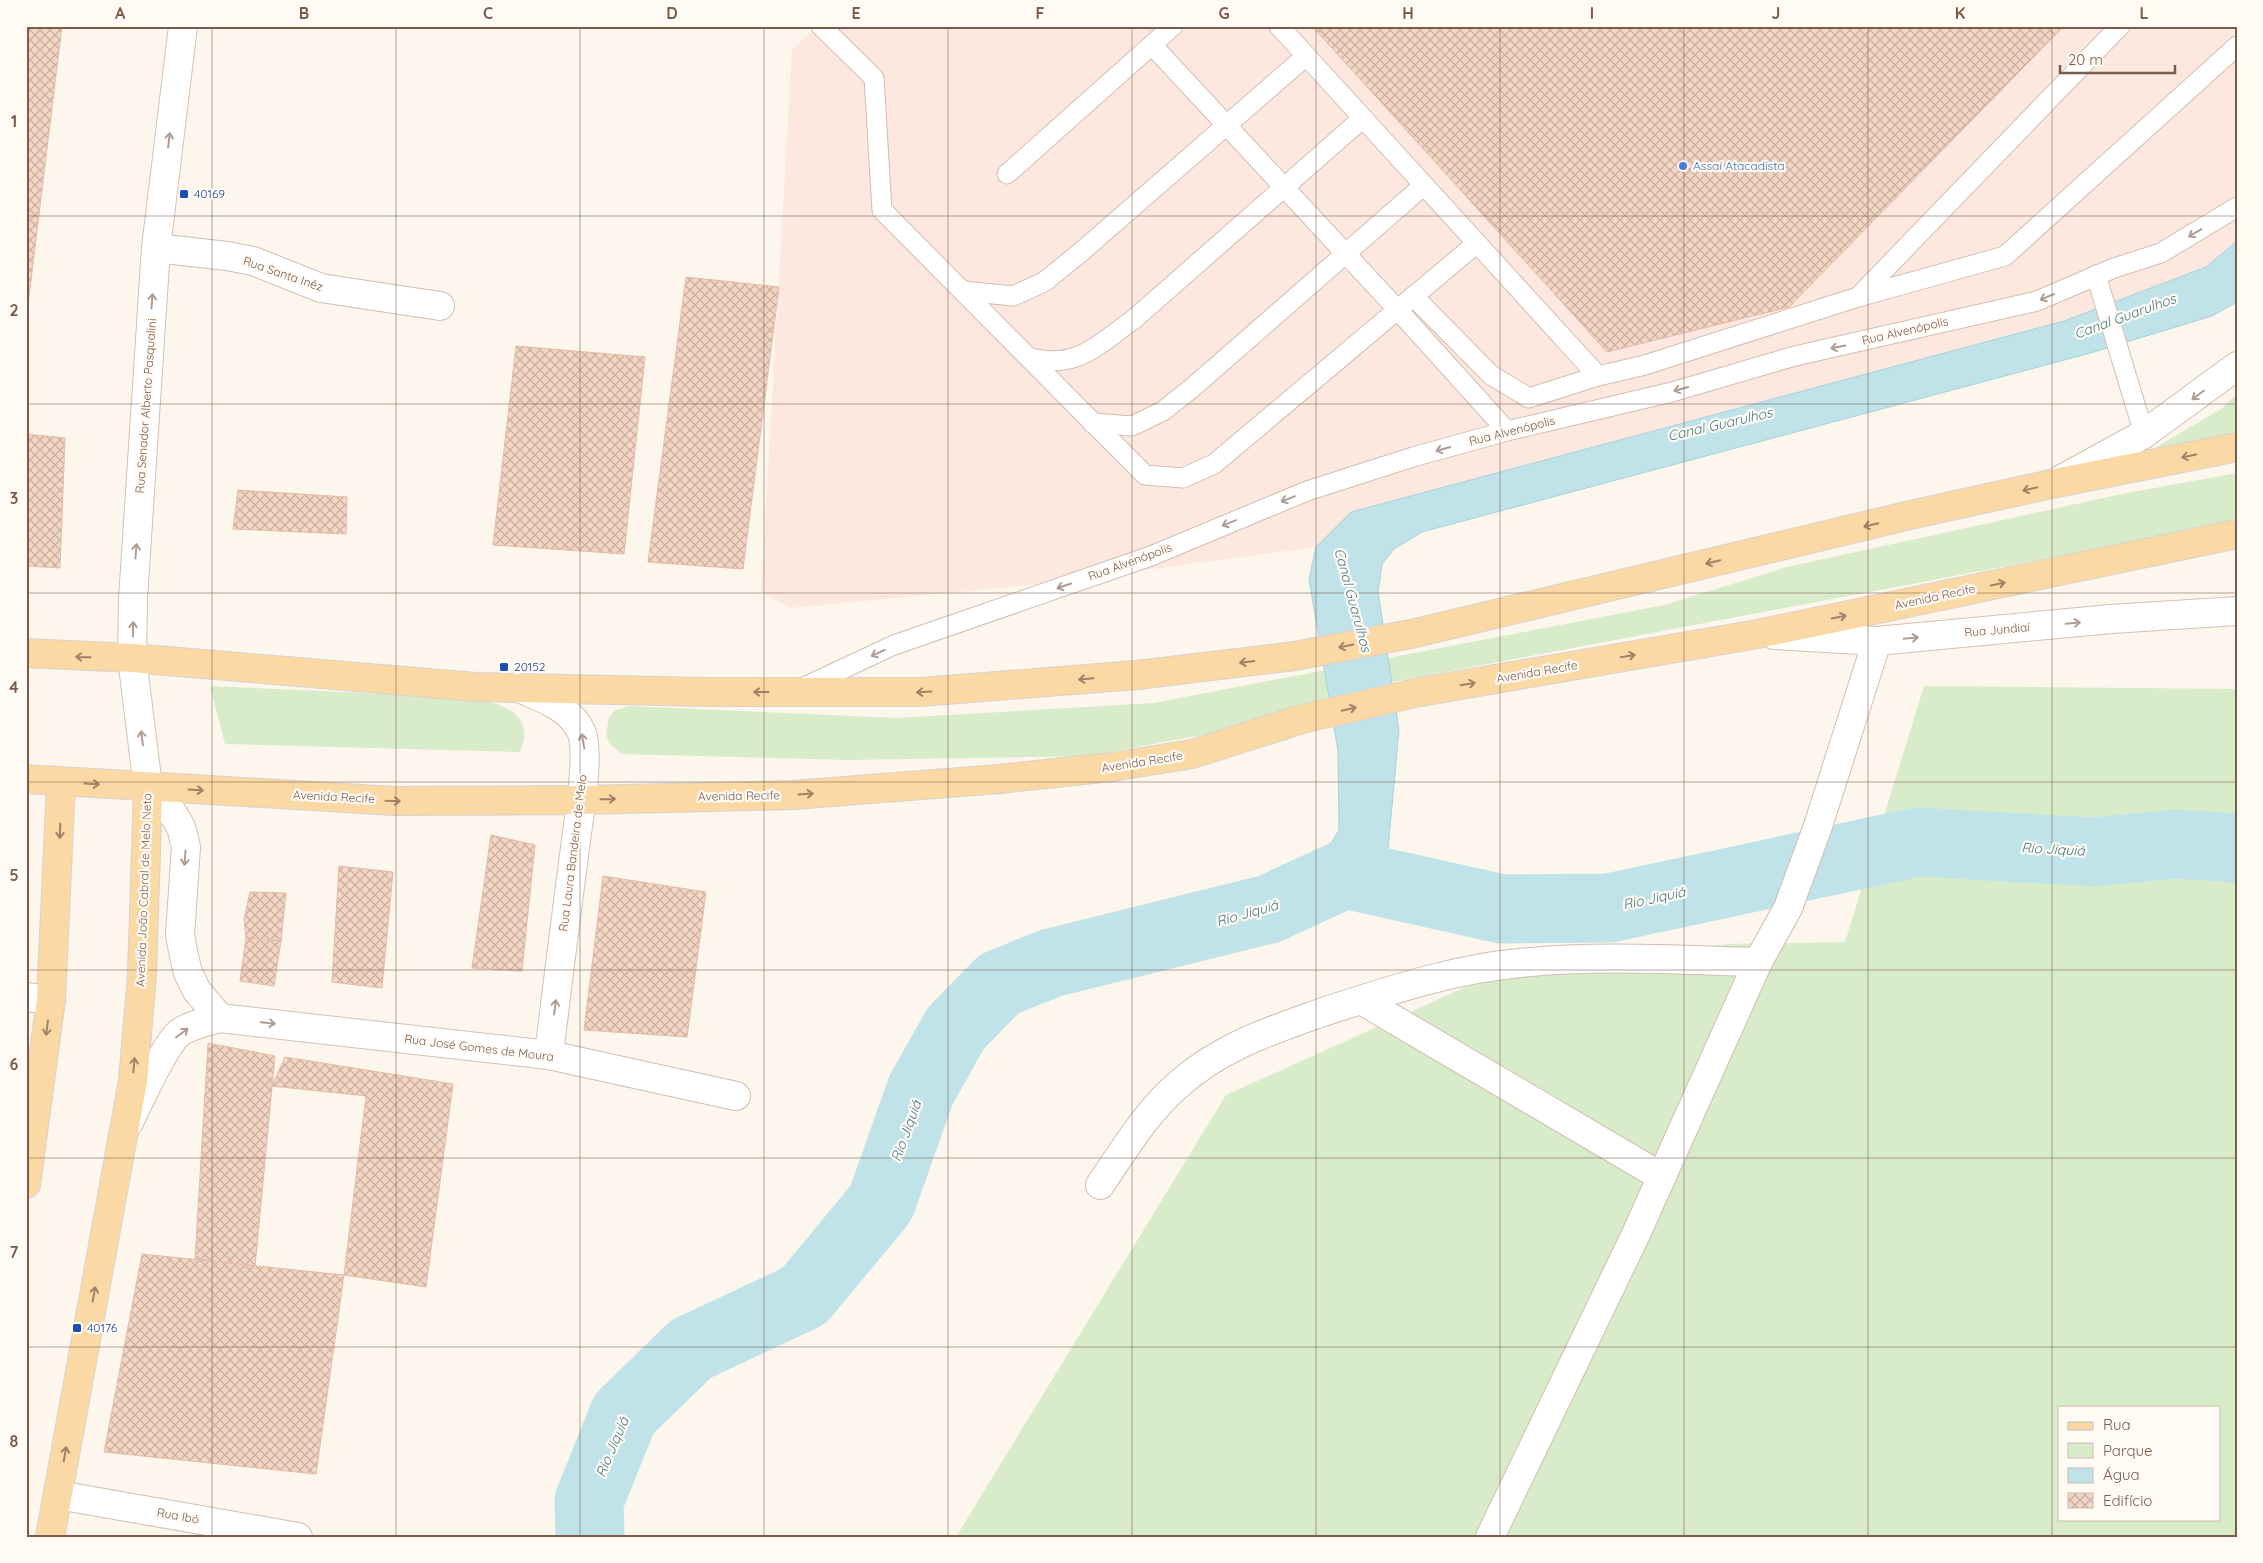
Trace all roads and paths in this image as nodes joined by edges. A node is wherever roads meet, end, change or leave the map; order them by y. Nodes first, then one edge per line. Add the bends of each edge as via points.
1 (183, 26) edge
2 (821, 26) edge
3 (1173, 26) edge
4 (1279, 26) edge
5 (2120, 26) edge
6 (1152, 45) junction
7 (2237, 46) edge
8 (1306, 56) junction
9 (1363, 118) junction
10 (1227, 126) junction
11 (1007, 174) dead end
12 (1423, 186) junction
13 (1284, 188) junction
14 (2237, 208) edge
15 (1476, 243) junction
16 (156, 248) junction
17 (1346, 254) junction
18 (2096, 276) junction
19 (963, 291) junction
20 (1413, 296) junction
21 (1858, 297) junction
22 (440, 306) dead end
23 (1397, 309) junction
24 (1028, 357) junction
25 (2237, 366) edge
26 (1598, 376) junction
27 (1092, 422) junction
28 (1507, 431) junction
29 (2144, 434) junction
30 (2237, 447) edge
31 (2056, 483) junction
32 (2237, 534) edge
33 (2237, 611) edge
34 (1758, 634) junction
35 (1877, 641) junction
36 (26, 653) edge
37 (132, 658) junction
38 (517, 687) junction
39 (797, 691) junction
40 (26, 779) edge
41 (62, 782) junction
42 (148, 787) junction
43 (581, 800) junction
44 (1758, 962) junction
45 (38, 999) edge
46 (1360, 1000) junction
47 (220, 1018) junction
48 (549, 1055) junction
49 (736, 1096) dead end
50 (122, 1135) junction
51 (1662, 1177) junction
52 (26, 1184) edge
53 (1100, 1185) dead end
54 (58, 1495) junction
55 (50, 1537) edge
56 (298, 1537) edge
57 (1490, 1537) edge

16 -> 1 street, Rua Senador Alberto Pasqualini
2 - 19 lane via 874,78 882,210
3 - 6 lane
4 - 8 lane
5 - 21 lane
6 - 10 lane
6 - 11 lane
7 - 21 lane via 2005,256
8 - 9 lane
8 - 10 lane
9 - 12 lane
9 - 13 lane
10 - 13 lane
10 - 19 lane via 1044,282 1013,296
12 - 15 lane
12 - 17 lane
13 - 17 lane
13 - 24 lane via 1099,346 1069,361
14 -> 18 lane, Rua Alvenópolis via 2161,253
15 - 20 lane
15 - 26 lane
16 - 22 street, Rua Santa Inêz via 244,259 321,288
37 -> 16 street, Rua Senador Alberto Pasqualini
17 - 23 lane
17 - 27 lane via 1163,411 1132,426
18 -> 28 lane, Rua Alvenópolis via 2037,300 1795,356 1672,392
18 - 29 lane
19 - 24 lane
20 - 23 lane
20 - 26 lane via 1491,374 1529,398
21 - 26 lane via 1645,365
23 - 27 lane via 1244,441 1214,464 1183,478 1145,475
23 - 28 lane
24 - 27 lane
25 -> 29 street
28 -> 39 lane, Rua Alvenópolis via 1316,488 1151,556 894,645
29 - 31 street
30 -> 31 main road
31 -> 39 main road via 1411,634 1295,656 1137,675 920,692
34 -> 32 main road, Avenida Recife
35 -> 33 street, Rua Jundiaí
34 - 35 street, Rua Jundiaí
43 -> 34 main road, Avenida Recife via 793,795 1112,767 1192,754 1302,720 1420,692
35 - 44 street via 1818,826 1788,908
37 -> 36 main road
37 - 38 main road
42 -> 37 street, Rua Senador Alberto Pasqualini
39 -> 38 main road
43 -> 38 street, Rua Laura Bandeira de Melo via 585,748 581,730 560,707
40 - 41 main road, Avenida Recife
41 -> 42 main road, Avenida Recife
41 -> 45 main road
42 -> 43 main road, Avenida Recife via 395,801
42 -> 47 street, Avenida João Cabral de Melo Neto via 170,809 181,827 186,847 180,935 184,956 197,991
50 -> 42 main road, Avenida João Cabral de Melo Neto via 133,1081 142,975
48 -> 43 street, Rua Laura Bandeira de Melo
44 - 46 street via 1632,959 1520,963 1449,974
44 - 51 street
45 -> 52 main road
46 - 51 street
46 - 53 street via 1240,1042 1202,1066 1177,1085 1143,1123
47 -> 48 street, Rua José Gomes de Moura
50 -> 47 street, Avenida João Cabral de Melo Neto via 179,1034 190,1027
48 - 49 street, Rua José Gomes de Moura
54 -> 50 main road, Avenida João Cabral de Melo Neto
51 - 57 street
54 - 55 main road, Avenida João Cabral de Melo Neto
54 - 56 street, Rua Ibó

